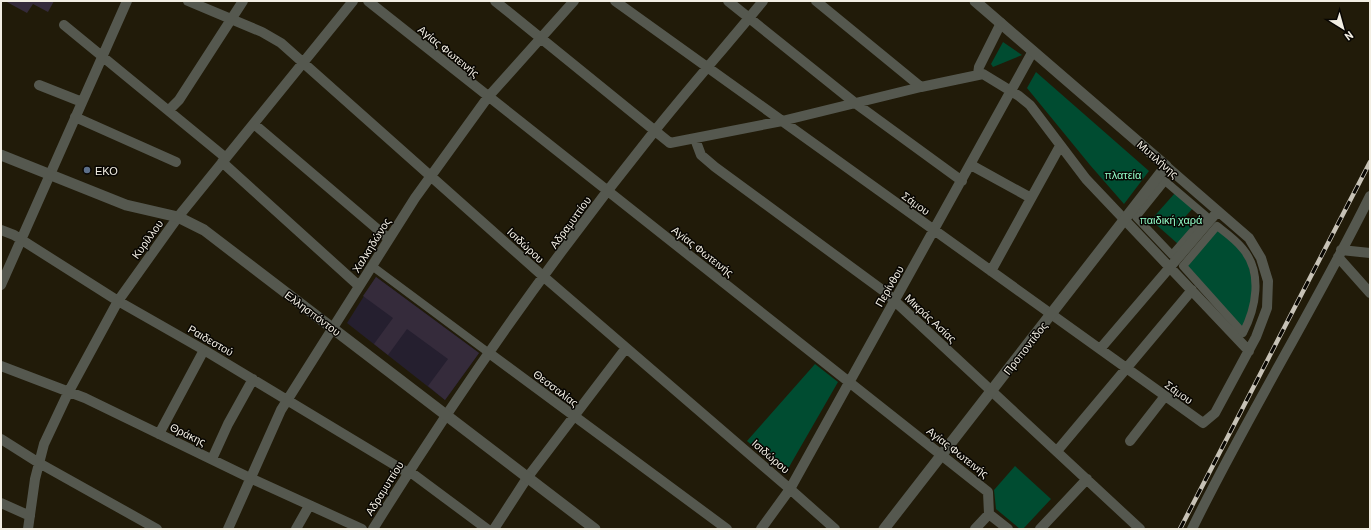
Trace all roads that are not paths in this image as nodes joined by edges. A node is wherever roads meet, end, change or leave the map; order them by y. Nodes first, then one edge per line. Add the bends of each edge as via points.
1 (126, 1) edge
2 (188, 1) edge
3 (243, 1) edge
4 (353, 1) edge
5 (368, 1) edge
6 (495, 1) edge
7 (574, 1) edge
8 (615, 1) edge
9 (728, 1) edge
10 (763, 1) edge
11 (816, 1) edge
12 (975, 1) edge
13 (749, 18) junction
14 (231, 19) junction
15 (1001, 23) junction
16 (64, 24) dead end
17 (540, 39) junction
18 (1033, 51) junction
19 (102, 56) junction
20 (304, 63) junction
21 (707, 68) junction
22 (978, 74) junction
23 (39, 85) dead end
24 (921, 87) junction
25 (1011, 91) junction
26 (488, 97) junction
27 (82, 102) junction
28 (855, 103) junction
29 (169, 110) junction
30 (75, 117) junction
31 (782, 121) junction
32 (254, 124) junction
33 (654, 132) junction
34 (695, 139) junction
35 (1060, 146) junction
36 (1, 155) edge
37 (224, 160) junction
38 (176, 162) dead end
39 (971, 165) junction
40 (1166, 166) junction
41 (49, 176) junction
42 (430, 176) junction
43 (962, 181) junction
44 (608, 191) junction
45 (1370, 196) edge
46 (1031, 198) junction
47 (1218, 211) junction
48 (178, 216) junction
49 (1136, 217) joint
50 (1124, 220) junction
51 (1217, 226) joint
52 (1, 230) edge
53 (934, 231) junction
54 (389, 239) junction
55 (21, 240) junction
56 (1370, 253) edge
57 (1339, 254) junction
58 (372, 266) junction
59 (1170, 267) junction
60 (991, 271) junction
61 (544, 277) junction
62 (1, 285) edge
63 (359, 286) junction
64 (1192, 290) junction
65 (1370, 293) edge
66 (118, 301) junction
67 (895, 301) junction
68 (1052, 314) junction
69 (332, 328) junction
70 (626, 348) junction
71 (1100, 349) junction
72 (204, 350) junction
73 (1249, 351) junction
74 (489, 353) junction
75 (1, 366) edge
76 (1125, 367) junction
77 (253, 379) junction
78 (849, 381) junction
79 (991, 392) junction
80 (68, 393) junction
81 (1165, 396) junction
82 (287, 400) junction
83 (446, 414) junction
84 (574, 416) junction
85 (1203, 424) joint
86 (159, 434) junction
87 (1, 439) edge
88 (1130, 441) dead end
89 (1056, 451) junction
90 (942, 454) junction
91 (212, 459) junction
92 (39, 463) junction
93 (408, 472) junction
94 (250, 478) junction
95 (527, 478) junction
96 (1087, 479) junction
97 (790, 489) junction
98 (1, 503) edge
99 (309, 506) junction
100 (989, 514) junction
101 (30, 516) junction
102 (1136, 527) edge
103 (28, 529) edge
104 (157, 529) edge
105 (228, 529) edge
106 (296, 529) edge
107 (362, 529) edge
108 (373, 529) edge
109 (487, 529) edge
110 (494, 529) edge
111 (595, 529) edge
112 (727, 529) edge
113 (761, 529) edge
114 (834, 529) edge
115 (884, 529) edge
116 (975, 529) edge
117 (1008, 529) edge
118 (1040, 529) edge
119 (1192, 529) edge

1 - 19 street
2 - 14 street, Ισιδώρου
3 - 14 street
4 - 20 street, Κυρίλλου
5 - 26 street, Αγίας Φωτεινής
6 - 17 street
7 - 17 street, Χαλκηδώνος
8 - 21 street, Σάμου
9 - 13 street
10 - 13 street, Αδραμυττίου
11 - 24 street
12 - 15 street, Μυτιλήνης
13 - 21 street, Αδραμυττίου
13 - 28 street
14 - 20 street, Ισιδώρου via 272,37
14 - 29 street via 179,100
15 - 18 street, Μυτιλήνης
15 - 22 street
16 - 19 street
17 - 26 street, Χαλκηδώνος
17 - 33 street
18 - 25 street, Περίνθου
18 - 40 street, Μυτιλήνης
19 - 27 street
19 - 29 street
20 - 32 street, Κυρίλλου
20 - 42 street, Ισιδώρου
21 - 31 street, Σάμου
21 - 33 street, Αδραμυττίου
22 - 24 street
22 - 25 street via 983,74
23 - 27 street
24 - 28 street
25 - 35 street via 1030,105
25 - 39 street, Περίνθου
26 - 42 street, Χαλκηδώνος
26 - 44 street, Αγίας Φωτεινής
27 - 30 street
28 - 31 street
28 - 43 street
29 - 37 street
30 - 38 street
30 - 41 street
31 - 34 street
31 - 53 street, Σάμου
32 - 37 street, Κυρίλλου
32 - 54 street
33 - 34 street via 669,143
33 - 44 street, Αδραμυττίου
34 - 67 street, Μικράς Ασίας via 701,155 714,167
35 - 46 street
35 - 50 street
36 - 41 street, Ελλησπόντου
37 - 48 street, Κυρίλλου
37 - 63 street
39 - 43 street, Περίνθου
39 - 46 street
40 - 47 street, Μυτιλήνης
40 - 50 street, Προποντίδος
41 - 48 street, Ελλησπόντου via 126,205
41 - 55 street
42 - 54 street, Χαλκηδώνος
42 - 61 street, Ισιδώρου
43 - 53 street, Περίνθου
44 - 61 street, Αδραμυττίου
44 - 78 street, Αγίας Φωτεινής
45 - 57 street
46 - 60 street
47 - 59 street
47 - 73 street, Μυτιλήνης via 1253,244 1266,273 1266,313
48 - 66 street, Κυρίλλου
48 - 69 street, Ελλησπόντου via 204,230
49 - 49 street via 1172,255 1206,216 1165,181
50 - 59 street
50 - 68 street, Προποντίδος
51 - 51 street via 1182,266 1243,334 1254,304 1254,272 1242,248
52 - 55 street, Ραιδεστού
53 - 60 street, Σάμου
53 - 67 street, Περίνθου
54 - 58 street, Χαλκηδώνος
55 - 62 street
55 - 66 street, Ραιδεστού
56 - 57 street
57 - 65 street
57 - 119 street
58 - 63 street, Χαλκηδώνος
58 - 74 street, Θεσσαλίας
59 - 64 street
59 - 71 street
60 - 68 street, Σάμου
61 - 70 street, Ισιδώρου
61 - 74 street, Αδραμυττίου
63 - 69 street, Χαλκηδώνος
64 - 73 street
64 - 76 street
66 - 72 street, Ραιδεστού
66 - 80 street, Κυρίλλου
67 - 78 street, Περίνθου
67 - 79 street, Μικράς Ασίας
68 - 71 street, Σάμου
68 - 79 street, Προποντίδος
69 - 82 street, Χαλκηδώνος
69 - 83 street, Ελλησπόντου
70 - 84 street
70 - 97 street, Ισιδώρου
71 - 76 street, Σάμου
72 - 77 street, Ραιδεστού
72 - 86 street
73 - 85 street, Μυτιλήνης via 1214,413
74 - 83 street, Αδραμυττίου
74 - 84 street, Θεσσαλίας
75 - 80 street, Θράκης
76 - 81 street, Σάμου
76 - 89 street
77 - 82 street, Ραιδεστού
77 - 91 street
78 - 90 street, Αγίας Φωτεινής
78 - 97 street, Περίνθου
79 - 89 street, Μικράς Ασίας
79 - 90 street, Προποντίδος
80 - 86 street, Θράκης via 85,398
80 - 92 street, Κυρίλλου via 44,444
81 - 85 street, Σάμου
81 - 88 street
82 - 93 street, Ραιδεστού
82 - 94 street, Χαλκηδώνος
83 - 93 street, Αδραμυττίου
83 - 95 street, Ελλησπόντου
84 - 95 street
84 - 112 street, Θεσσαλίας
86 - 91 street, Θράκης
87 - 92 street
89 - 96 street, Μικράς Ασίας
90 - 100 street, Αγίας Φωτεινής via 988,492
90 - 115 street, Προποντίδος
91 - 94 street, Θράκης
92 - 101 street, Κυρίλλου
92 - 104 street
93 - 108 street, Αδραμυττίου
93 - 109 street, Ραιδεστού
94 - 99 street, Θράκης
94 - 105 street, Χαλκηδώνος
95 - 110 street
95 - 111 street, Ελλησπόντου
96 - 102 street, Μικράς Ασίας
96 - 118 street
97 - 113 street, Περίνθου
97 - 114 street, Ισιδώρου
98 - 101 street
99 - 106 street
99 - 107 street, Θράκης
100 - 116 street
100 - 117 street
101 - 103 street, Κυρίλλου

